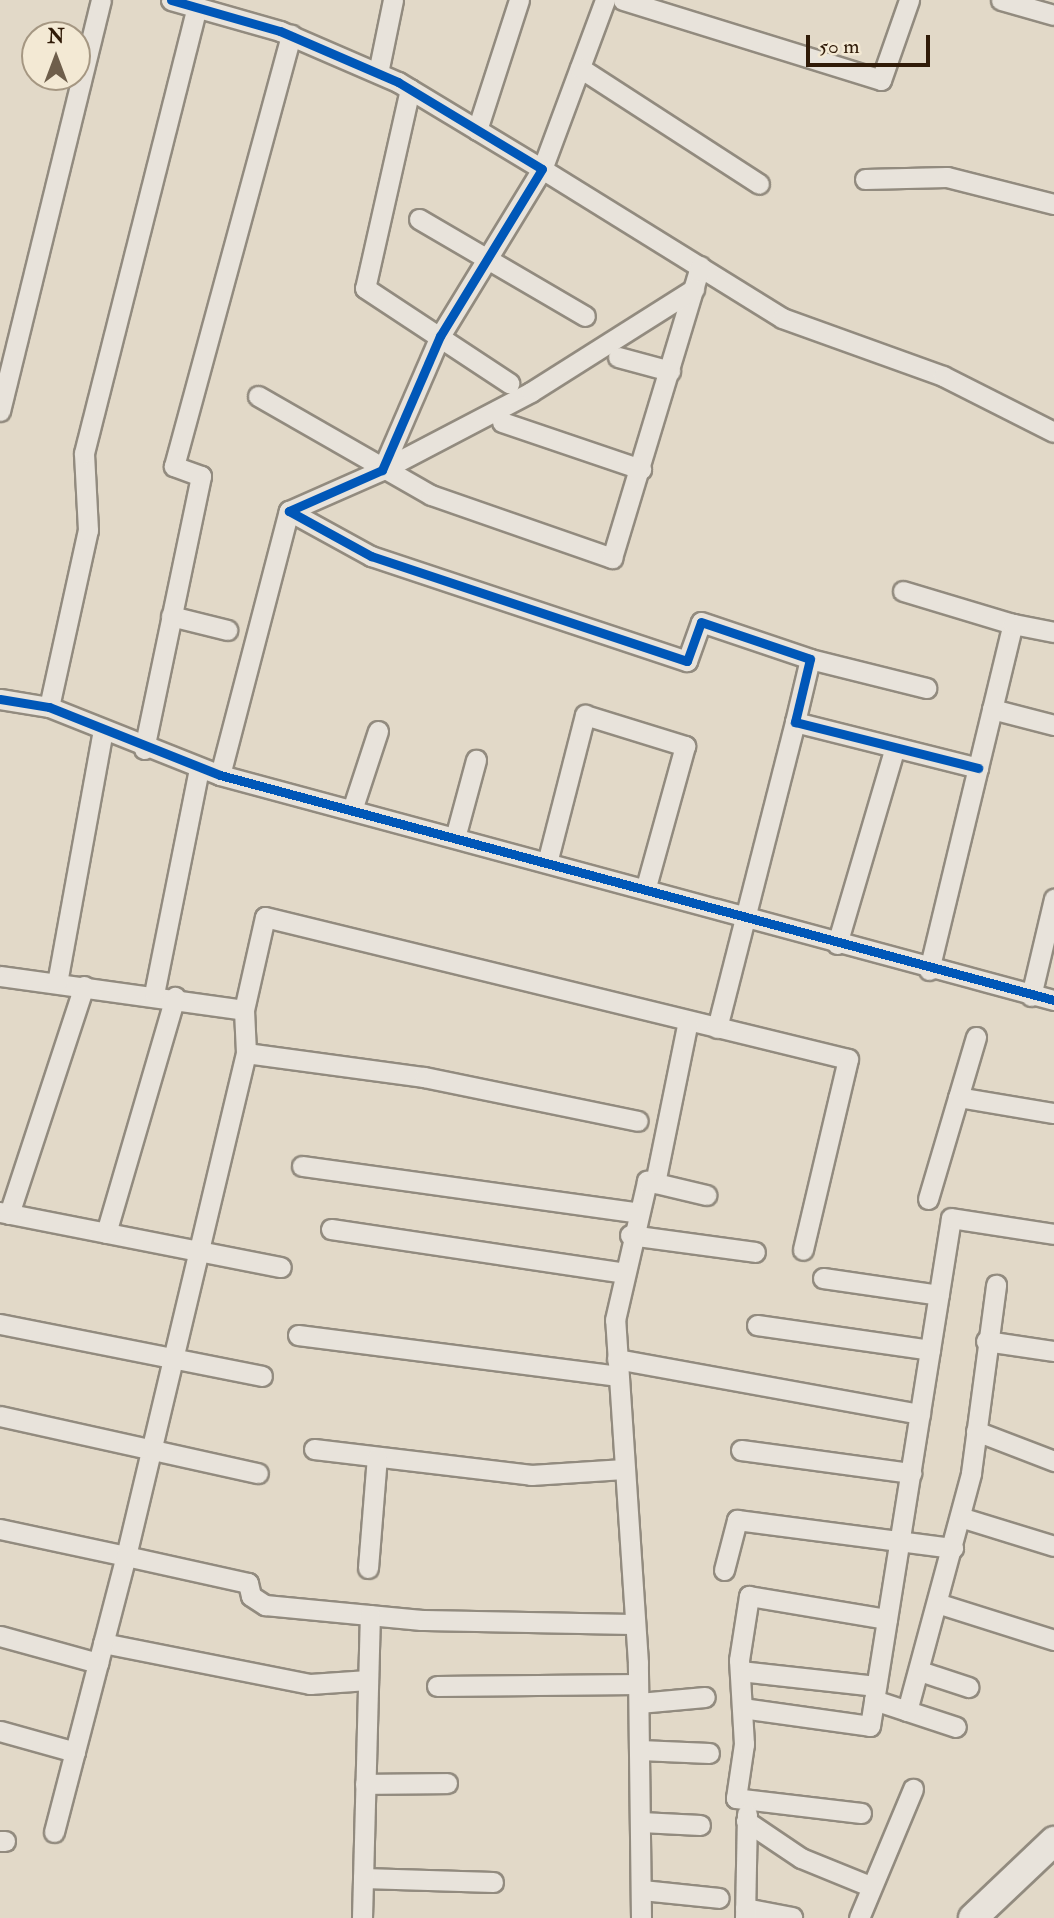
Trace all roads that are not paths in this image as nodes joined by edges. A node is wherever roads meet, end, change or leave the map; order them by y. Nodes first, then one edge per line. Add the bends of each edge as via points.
1 (101, 0) edge
2 (171, 0) edge
3 (393, 0) edge
4 (519, 0) edge
5 (605, 0) edge
6 (909, 0) edge
7 (1001, 0) edge
8 (627, 1) edge
9 (197, 7) junction
10 (225, 7) edge
11 (1054, 15) edge
12 (291, 35) junction
13 (580, 68) junction
14 (378, 73) junction
15 (410, 89) junction
16 (477, 130) junction
17 (541, 169) junction
18 (865, 179) dead end
19 (759, 184) dead end
20 (1054, 204) edge
21 (419, 219) dead end
22 (491, 257) junction
23 (700, 266) junction
24 (694, 289) junction
25 (585, 316) dead end
26 (440, 337) junction
27 (618, 357) dead end
28 (670, 371) junction
29 (509, 383) dead end
30 (258, 396) dead end
31 (0, 411) edge
32 (502, 422) dead end
33 (1054, 432) edge
34 (641, 469) junction
35 (382, 470) junction
36 (289, 511) junction
37 (903, 591) dead end
38 (171, 616) junction
39 (1013, 624) junction
40 (227, 630) dead end
41 (1054, 632) edge
42 (810, 659) junction
43 (926, 688) dead end
44 (0, 699) edge
45 (49, 707) junction
46 (992, 709) junction
47 (795, 722) junction
48 (1054, 725) edge
49 (103, 731) junction
50 (378, 731) dead end
51 (895, 747) junction
52 (144, 749) junction
53 (476, 760) dead end
54 (199, 768) junction
55 (978, 768) junction
56 (220, 775) junction
57 (354, 807) junction
58 (456, 834) junction
59 (548, 859) junction
60 (646, 887) junction
61 (1054, 898) edge
62 (743, 916) junction
63 (837, 944) junction
64 (929, 970) junction
65 (0, 976) edge
66 (57, 982) junction
67 (84, 986) junction
68 (154, 994) junction
69 (1031, 996) junction
70 (175, 998) junction
71 (1054, 1000) edge
72 (244, 1010) junction
73 (688, 1021) junction
74 (717, 1028) junction
75 (976, 1037) dead end
76 (246, 1053) junction
77 (958, 1097) junction
78 (1054, 1113) edge
79 (638, 1121) dead end
80 (302, 1166) dead end
81 (655, 1183) junction
82 (706, 1195) dead end
83 (928, 1199) dead end
84 (635, 1212) junction
85 (5, 1213) edge
86 (331, 1229) dead end
87 (106, 1233) junction
88 (1054, 1234) edge
89 (630, 1235) junction
90 (199, 1250) junction
91 (803, 1251) dead end
92 (755, 1252) dead end
93 (281, 1267) dead end
94 (624, 1273) junction
95 (823, 1278) dead end
96 (996, 1285) dead end
97 (939, 1295) junction
98 (0, 1324) edge
99 (757, 1325) dead end
100 (298, 1335) dead end
101 (986, 1342) junction
102 (930, 1350) junction
103 (1054, 1351) edge
104 (171, 1357) junction
105 (617, 1368) junction
106 (262, 1376) dead end
107 (920, 1414) junction
108 (0, 1416) edge
109 (976, 1431) junction
110 (150, 1449) junction
111 (314, 1449) dead end
112 (741, 1450) dead end
113 (377, 1457) junction
114 (1054, 1461) edge
115 (624, 1469) junction
116 (258, 1473) dead end
117 (911, 1473) junction
118 (960, 1517) junction
119 (0, 1529) edge
120 (899, 1546) junction
121 (1054, 1546) edge
122 (953, 1548) junction
123 (126, 1556) junction
124 (368, 1568) dead end
125 (724, 1570) dead end
126 (940, 1604) junction
127 (369, 1615) junction
128 (887, 1619) junction
129 (635, 1624) junction
130 (0, 1636) edge
131 (1054, 1640) edge
132 (103, 1643) junction
133 (98, 1663) junction
134 (740, 1671) junction
135 (920, 1671) junction
136 (368, 1680) junction
137 (437, 1686) dead end
138 (968, 1687) dead end
139 (638, 1693) junction
140 (875, 1693) junction
141 (705, 1697) dead end
142 (742, 1709) junction
143 (907, 1711) junction
144 (956, 1727) dead end
145 (0, 1731) edge
146 (640, 1750) junction
147 (75, 1752) junction
148 (709, 1753) dead end
149 (447, 1783) dead end
150 (365, 1784) junction
151 (913, 1789) dead end
152 (748, 1800) junction
153 (861, 1813) dead end
154 (746, 1821) junction
155 (641, 1822) junction
156 (700, 1825) dead end
157 (54, 1832) dead end
158 (1054, 1840) edge
159 (363, 1878) junction
160 (493, 1882) dead end
161 (870, 1886) junction
162 (642, 1890) junction
163 (719, 1898) dead end
164 (745, 1913) edge
165 (792, 1917) edge
166 (362, 1918) edge
167 (641, 1918) edge
168 (859, 1918) edge
169 (973, 1918) edge

1 - 31 street
2 - 9 street
3 - 14 street
4 - 16 street
5 - 13 street
6 - 8 street via 881,80
7 - 11 street
9 - 10 street
9 - 45 street via 84,453 88,530
10 - 12 street
12 - 14 street
12 - 38 street via 174,466 201,476
13 - 17 street
13 - 19 street
14 - 15 street
15 - 16 street
15 - 26 street via 365,288
16 - 17 street
17 - 22 street
17 - 23 street
18 - 20 street via 947,177
21 - 22 street
22 - 25 street
22 - 26 street
23 - 24 street
23 - 33 street via 782,318 943,376
24 - 28 street
24 - 35 street via 531,392
26 - 29 street
26 - 35 street
27 - 28 street
28 - 34 street
30 - 35 street
32 - 34 street
34 - 35 street via 612,558 431,495
35 - 36 street
36 - 42 street via 371,556 687,662 701,622
36 - 56 street
37 - 39 street
38 - 40 street
38 - 52 street
39 - 41 street
39 - 46 street
42 - 43 street
42 - 47 street
44 - 45 street
45 - 49 street
46 - 48 street
46 - 55 street
47 - 51 street
47 - 62 street
49 - 52 street
49 - 66 street
50 - 57 street
51 - 55 street
51 - 63 street
52 - 54 street
53 - 58 street
54 - 56 street
54 - 68 street
55 - 64 street
56 - 57 street
57 - 58 street
58 - 59 street
59 - 60 street
59 - 60 street via 585,715 685,746
60 - 62 street
61 - 69 street
62 - 63 street
62 - 74 street
63 - 64 street
64 - 69 street
65 - 66 street
66 - 67 street
67 - 68 street
67 - 85 street
68 - 70 street
69 - 71 street
70 - 72 street
70 - 87 street
72 - 73 street via 265,917
72 - 76 street
73 - 74 street
73 - 81 street
74 - 91 street via 848,1059
75 - 77 street
76 - 79 street via 424,1077
76 - 90 street
77 - 78 street
77 - 83 street
80 - 84 street
81 - 82 street
81 - 84 street via 647,1181
84 - 89 street
85 - 87 street
86 - 94 street
87 - 90 street
88 - 97 street via 951,1218
89 - 92 street
89 - 94 street
90 - 93 street
90 - 104 street
94 - 105 street via 615,1320
95 - 97 street
96 - 101 street
97 - 102 street
98 - 104 street
99 - 102 street
100 - 105 street
101 - 103 street
101 - 109 street
102 - 107 street
104 - 106 street
104 - 110 street
105 - 107 street
105 - 115 street
107 - 117 street
108 - 110 street
109 - 114 street
109 - 118 street
110 - 116 street
110 - 123 street
111 - 113 street
112 - 117 street
113 - 115 street via 531,1475
113 - 124 street
115 - 129 street
117 - 120 street
118 - 121 street
118 - 122 street
119 - 123 street
120 - 122 street
120 - 125 street via 737,1520
120 - 128 street
122 - 126 street
123 - 127 street via 248,1583 251,1596 265,1605
123 - 132 street
126 - 131 street
126 - 135 street
127 - 129 street
127 - 136 street
128 - 134 street via 749,1596
128 - 140 street
129 - 139 street
130 - 133 street
132 - 133 street
132 - 136 street via 310,1684
133 - 147 street
134 - 140 street
134 - 142 street
135 - 138 street
135 - 143 street
136 - 150 street
137 - 139 street
139 - 141 street
139 - 146 street
140 - 142 street via 870,1726
140 - 143 street
142 - 152 street via 736,1798
143 - 144 street
145 - 147 street
146 - 148 street
146 - 155 street
147 - 157 street
149 - 150 street
150 - 159 street
151 - 161 street
152 - 153 street
152 - 154 street
154 - 161 street via 801,1857
154 - 164 street
155 - 156 street
155 - 162 street
158 - 169 main road
159 - 160 street
159 - 166 street
161 - 168 street
162 - 163 street
162 - 167 street
164 - 165 street

